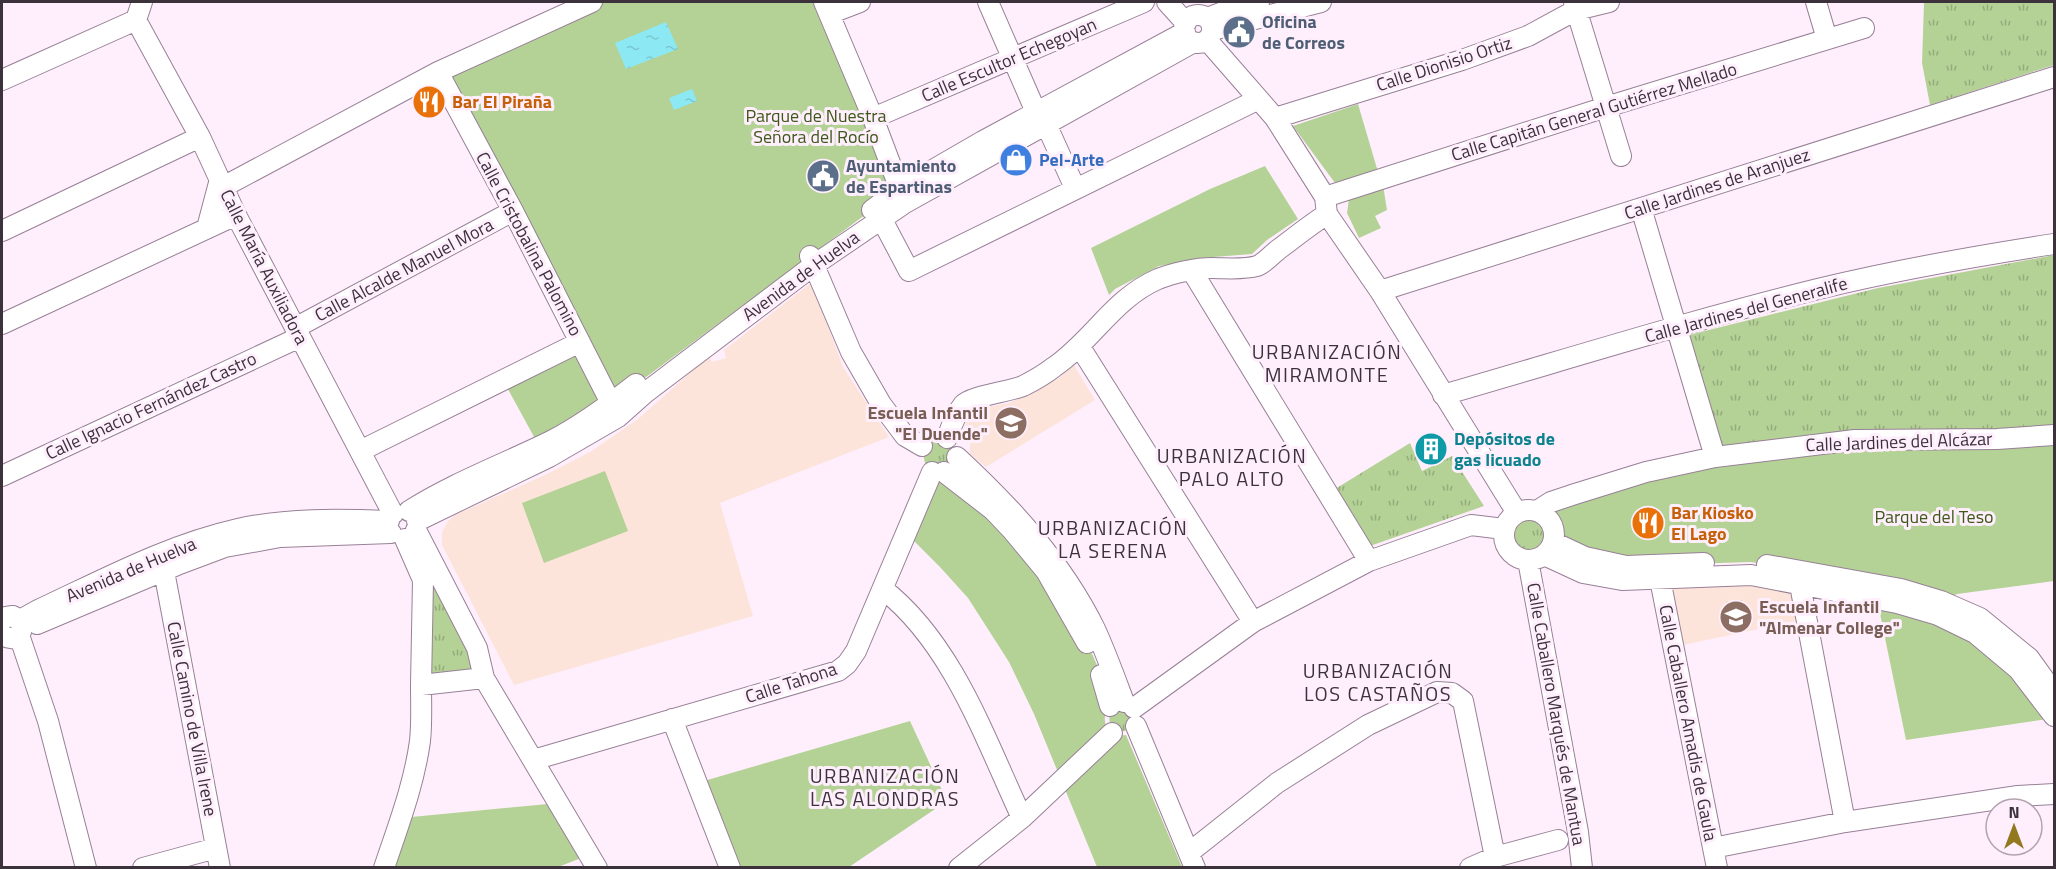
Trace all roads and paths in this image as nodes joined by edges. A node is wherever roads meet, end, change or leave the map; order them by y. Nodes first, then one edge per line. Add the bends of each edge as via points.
1 (592, 2) edge
2 (860, 2) edge
3 (988, 2) edge
4 (1144, 2) edge
5 (1167, 2) edge
6 (1259, 2) edge
7 (1321, 2) edge
8 (1610, 2) edge
9 (1816, 2) edge
10 (1575, 6) edge
11 (827, 8) edge
12 (139, 10) edge
13 (1196, 26) edge
14 (1864, 28) dead end
15 (1827, 39) junction
16 (1013, 59) junction
17 (438, 72) junction
18 (2055, 77) edge
19 (2, 80) edge
20 (1257, 100) junction
21 (1606, 107) junction
22 (873, 118) junction
23 (1041, 118) junction
24 (1275, 118) junction
25 (200, 137) junction
26 (1621, 156) dead end
27 (221, 183) junction
28 (1075, 188) junction
29 (903, 196) junction
30 (1326, 206) junction
31 (1641, 208) junction
32 (513, 212) junction
33 (236, 215) junction
34 (881, 218) junction
35 (207, 228) junction
36 (2, 231) edge
37 (2055, 244) edge
38 (812, 260) junction
39 (1192, 271) junction
40 (1380, 291) junction
41 (2, 324) edge
42 (1676, 327) junction
43 (298, 333) junction
44 (580, 342) junction
45 (1080, 347) junction
46 (1443, 395) junction
47 (614, 410) junction
48 (2055, 435) edge
49 (947, 438) junction
50 (922, 446) junction
51 (360, 451) junction
52 (1715, 457) junction
53 (944, 467) junction
54 (2, 476) edge
55 (1527, 512) junction
56 (403, 524) junction
57 (1504, 529) junction
58 (1542, 552) junction
59 (171, 561) junction
60 (1370, 561) junction
61 (1660, 579) junction
62 (1800, 585) junction
63 (883, 589) junction
64 (1253, 622) junction
65 (9, 624) edge
66 (484, 678) junction
67 (421, 685) junction
68 (2055, 693) edge
69 (2055, 716) edge
70 (672, 719) junction
71 (1124, 719) junction
72 (533, 760) junction
73 (58, 774) junction
74 (2055, 794) edge
75 (1022, 818) junction
76 (1845, 822) junction
77 (1558, 840) dead end
78 (216, 848) junction
79 (1713, 848) junction
80 (1495, 857) junction
81 (1186, 864) edge
82 (79, 867) edge
83 (86, 867) edge
84 (142, 867) edge
85 (220, 867) edge
86 (384, 867) edge
87 (597, 867) edge
88 (730, 867) edge
89 (959, 867) edge
90 (1470, 867) edge
91 (1582, 867) edge
92 (1717, 867) edge

1 - 17 street
2 - 11 street
3 - 16 street
4 - 16 street, Calle Escultor Echegoyan
5 - 13 street
6 - 13 street via 1231,9
7 - 13 street
8 - 10 street, Calle Dionisio Ortiz
9 - 15 street
10 - 21 street
10 - 24 street, Calle Dionisio Ortiz via 1528,36
11 - 22 street
12 - 19 street
12 - 25 street, Calle María Auxiliadora
13 - 20 street
13 - 23 street, Avenida de Huelva
14 - 15 street, Calle Capitán General Gutiérrez Mellado
15 - 21 street, Calle Capitán General Gutiérrez Mellado
16 - 22 street, Calle Escultor Echegoyan
16 - 23 street
17 - 27 street
17 - 32 street, Calle Cristobalina Palomino
18 - 31 street, Calle Jardines de Aranjuez
20 - 24 street
20 - 28 street
21 - 26 street
21 - 30 street, Calle Capitán General Gutiérrez Mellado
22 - 29 street
23 - 28 street
23 - 29 street, Avenida de Huelva
24 - 30 street
25 - 27 street, Calle María Auxiliadora
25 - 36 street
27 - 33 street, Calle María Auxiliadora
27 - 35 street
28 - 34 street via 909,271
29 - 34 street, Avenida de Huelva
29 - 38 street, Avenida de Huelva
30 - 39 street via 1308,226 1258,265
30 - 40 street
31 - 40 street, Calle Jardines de Aranjuez
31 - 42 street
32 - 43 street, Calle Alcalde Manuel Mora
32 - 44 street, Calle Cristobalina Palomino
33 - 35 street
33 - 43 street, Calle María Auxiliadora
34 - 38 street, Avenida de Huelva
35 - 41 street
37 - 42 street, Calle Jardines del Generalife via 1820,289
38 - 47 street, Avenida de Huelva
38 - 50 street via 851,352 881,404 905,436
39 - 45 street via 1160,279 1129,296
39 - 60 street
40 - 46 street
42 - 46 street, Calle Jardines del Generalife
42 - 52 street
43 - 51 street, Calle María Auxiliadora
43 - 54 street, Calle Ignacio Fernández Castro
44 - 47 street, Calle Cristobalina Palomino
44 - 51 street
45 - 49 street via 1024,385 964,404
45 - 64 street
46 - 55 street
47 - 56 street, Avenida de Huelva via 429,499
48 - 52 street, Calle Jardines del Alcázar via 1855,440
49 - 50 street via 933,437
49 - 53 street via 953,443
50 - 53 street via 920,458 926,469
51 - 56 street, Calle María Auxiliadora
52 - 55 street, Calle Jardines del Alcázar via 1647,472
53 - 63 street, Calle Tahona
53 - 71 street via 1020,519 1058,568 1096,630
55 - 57 street via 1509,519
55 - 58 street via 1545,516 1551,523 1554,532
56 - 59 street, Avenida de Huelva via 280,537
56 - 66 street via 477,648
56 - 67 street via 423,580
57 - 58 street via 1504,540 1517,557
57 - 60 street via 1471,525
58 - 61 street via 1583,573 1622,580
58 - 68 street via 1626,566 1751,562 1941,601 1980,618 2029,658
58 - 91 street, Calle Caballero Marqués de Mantua
59 - 65 street, Avenida de Huelva
59 - 78 street, Calle Camino de Villa Irene
60 - 64 street
61 - 62 street via 1751,575
61 - 79 street, Calle Caballero Amadis de Gaula
62 - 69 street via 1897,603 1938,615 1975,633 2018,669
62 - 76 street
63 - 70 street, Calle Tahona via 856,651 838,670
63 - 75 street via 919,624 946,662
64 - 71 street
65 - 73 street
66 - 67 street
66 - 72 street
67 - 86 street via 415,767
70 - 72 street, Calle Tahona
70 - 88 street
71 - 75 street
71 - 81 street
72 - 87 street
73 - 82 street
73 - 83 street
74 - 76 street
75 - 89 street
76 - 79 street
77 - 80 street
78 - 84 street
78 - 85 street, Calle Camino de Villa Irene
79 - 92 street, Calle Caballero Amadis de Gaula
80 - 81 street via 1463,701 1452,693 1437,692 1368,725 1277,783
80 - 90 street

